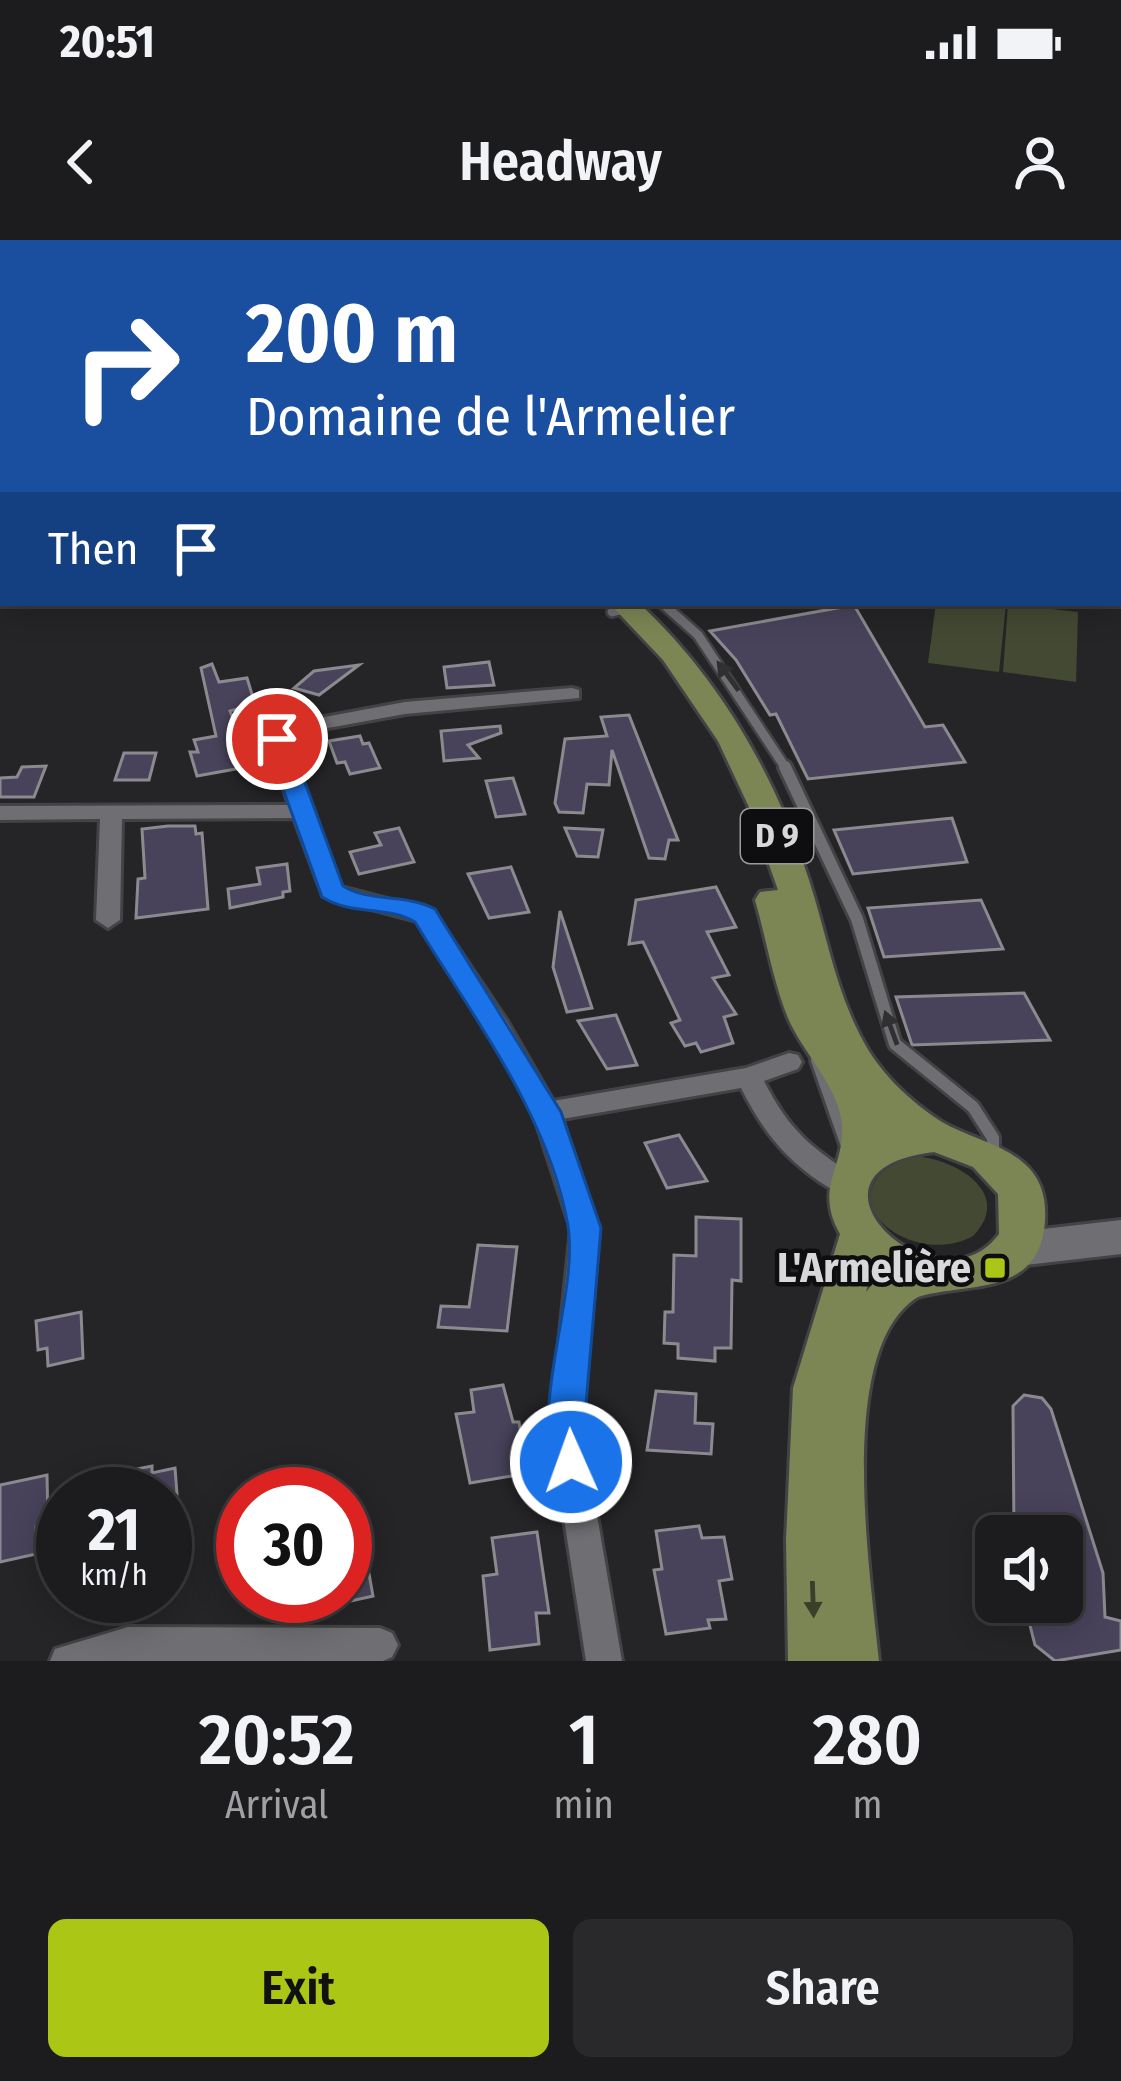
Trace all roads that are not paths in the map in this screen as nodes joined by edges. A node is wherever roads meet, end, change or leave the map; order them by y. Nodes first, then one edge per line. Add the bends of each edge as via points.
1 (631, 606) edge
2 (631, 606) edge
3 (632, 606) edge
4 (572, 694) dead end
5 (304, 811) junction
6 (111, 812) junction
7 (0, 813) edge
8 (108, 920) dead end
9 (789, 1062) dead end
10 (749, 1077) junction
11 (546, 1112) junction
12 (934, 1137) junction
13 (993, 1160) junction
14 (849, 1167) junction
15 (1025, 1206) junction
16 (860, 1237) junction
17 (1101, 1238) edge
18 (1017, 1250) junction
19 (927, 1276) junction
20 (380, 1645) dead end
21 (68, 1661) edge
22 (604, 1661) edge
23 (815, 1661) edge
24 (852, 1661) edge

1 - 14 main road, D 9 via 720,762 757,847 807,1018 860,1111
2 - 12 main road, D 9 via 706,695 757,786 844,1051 896,1112
13 -> 3 lane via 993,1138 973,1107 895,1044 857,919 799,788 698,635
4 - 5 street via 405,708 289,729 277,739
5 - 6 street
5 - 11 street via 332,891 425,916
6 - 7 street
6 - 8 street
9 - 10 street
10 - 11 street
10 - 14 street via 778,1138 796,1155
11 - 22 street via 585,1228 566,1428
12 - 13 main road
12 - 14 main road via 897,1139
13 - 15 main road
14 - 16 main road via 846,1211
15 - 17 street
15 - 18 main road
16 - 19 main road
16 -> 23 main road via 816,1388
17 - 18 street
18 - 19 main road via 963,1277
19 - 24 main road via 896,1286 874,1316 845,1394
20 - 21 street via 128,1644

